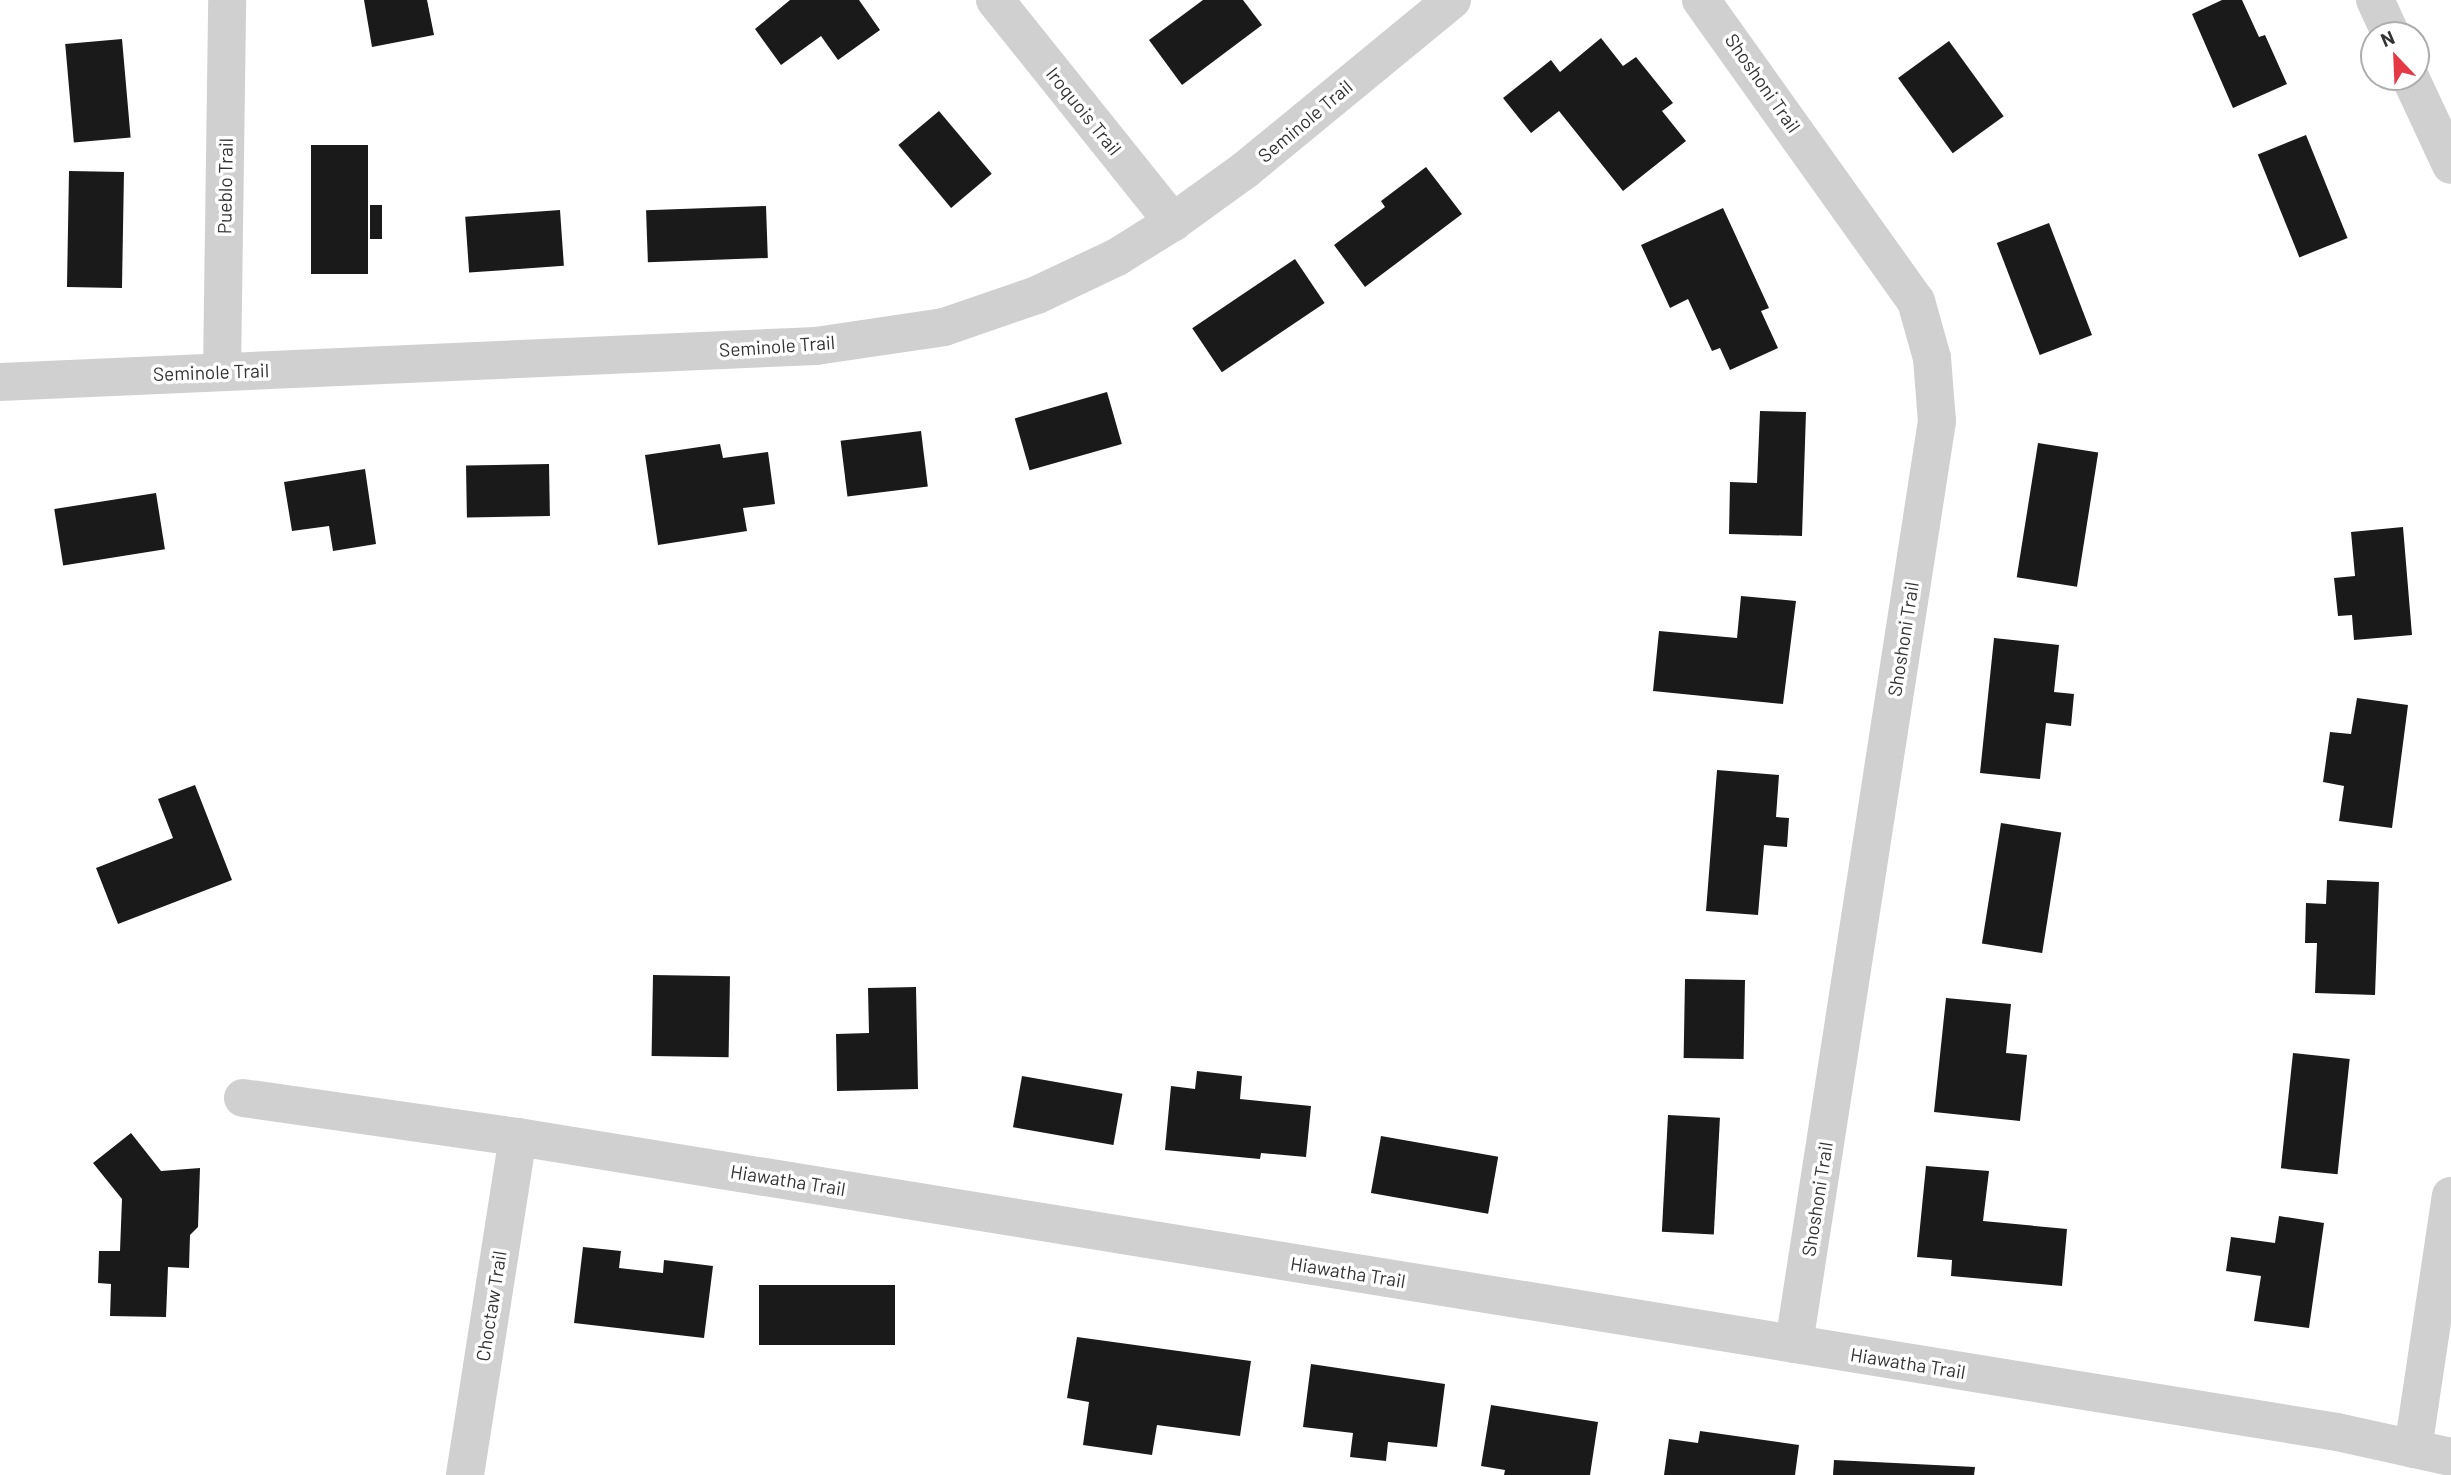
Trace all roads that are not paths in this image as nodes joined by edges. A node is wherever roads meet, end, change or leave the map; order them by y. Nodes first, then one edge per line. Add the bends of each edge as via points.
1 (227, 0) edge
2 (995, 0) edge
3 (1452, 0) edge
4 (1701, 0) edge
5 (2375, 0) edge
6 (2385, 21) edge
7 (2417, 91) edge
8 (2451, 165) edge
9 (1172, 222) junction
10 (222, 372) junction
11 (0, 382) edge
12 (243, 1098) dead end
13 (518, 1137) junction
14 (2451, 1196) edge
15 (1794, 1344) junction
16 (2413, 1449) junction
17 (2451, 1457) edge
18 (464, 1475) edge

1 - 10 street, Pueblo Trail
2 - 9 street, Iroquois Trail
3 - 9 street, Seminole Trail via 1245,170
4 - 15 street, Shoshoni Trail via 1916,301 1932,358 1937,421
5 - 6 street
7 - 8 street
9 - 10 street, Seminole Trail via 1116,257 1037,295 944,327 816,346
10 - 11 street, Seminole Trail
12 - 13 street, Hiawatha Trail
13 - 15 street, Hiawatha Trail
13 - 18 street, Choctaw Trail
14 - 16 street
15 - 16 street, Hiawatha Trail via 2337,1432
16 - 17 street, Hiawatha Trail

